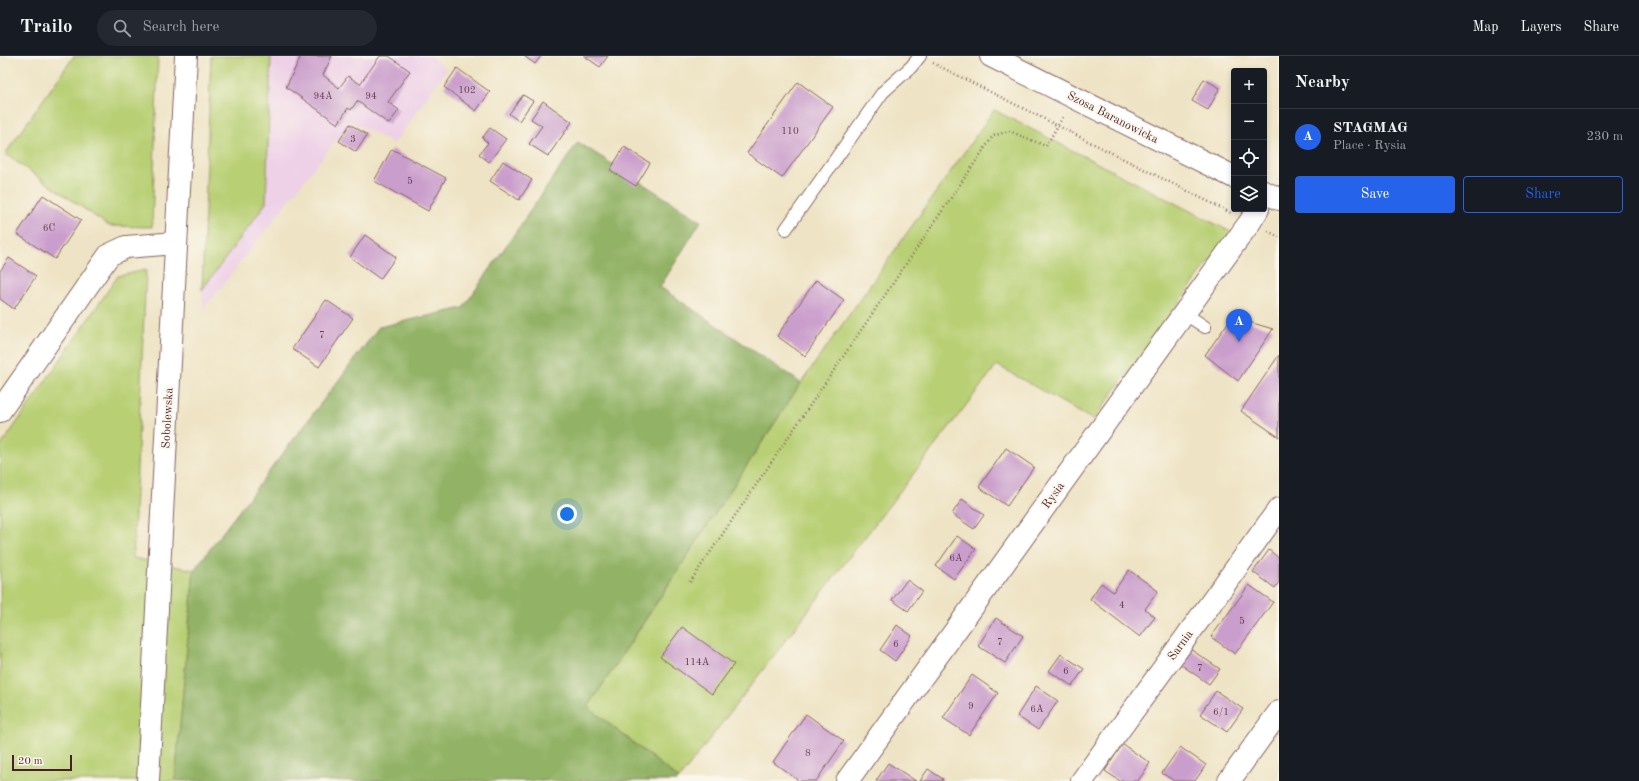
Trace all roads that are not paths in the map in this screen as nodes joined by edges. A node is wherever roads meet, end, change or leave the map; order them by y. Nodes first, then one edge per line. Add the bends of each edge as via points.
1 (186, 56) edge
2 (920, 56) edge
3 (991, 56) edge
4 (1232, 176) edge
5 (1256, 212) edge
6 (786, 229) dead end
7 (176, 243) junction
8 (1184, 313) junction
9 (1205, 327) dead end
10 (0, 411) edge
11 (1279, 509) edge
12 (1279, 712) edge
13 (148, 781) edge
14 (847, 781) edge
15 (1082, 781) edge
16 (1228, 781) edge

1 - 7 street, Sobolewska
2 - 6 lane via 883,92
3 - 4 street, Szosa Baranowicka
5 - 8 street, Rysia
7 - 10 street via 126,247 110,255
7 - 13 street, Sobolewska
8 - 9 lane
8 - 14 street, Rysia
11 - 15 street, Sarnia
12 - 16 street

